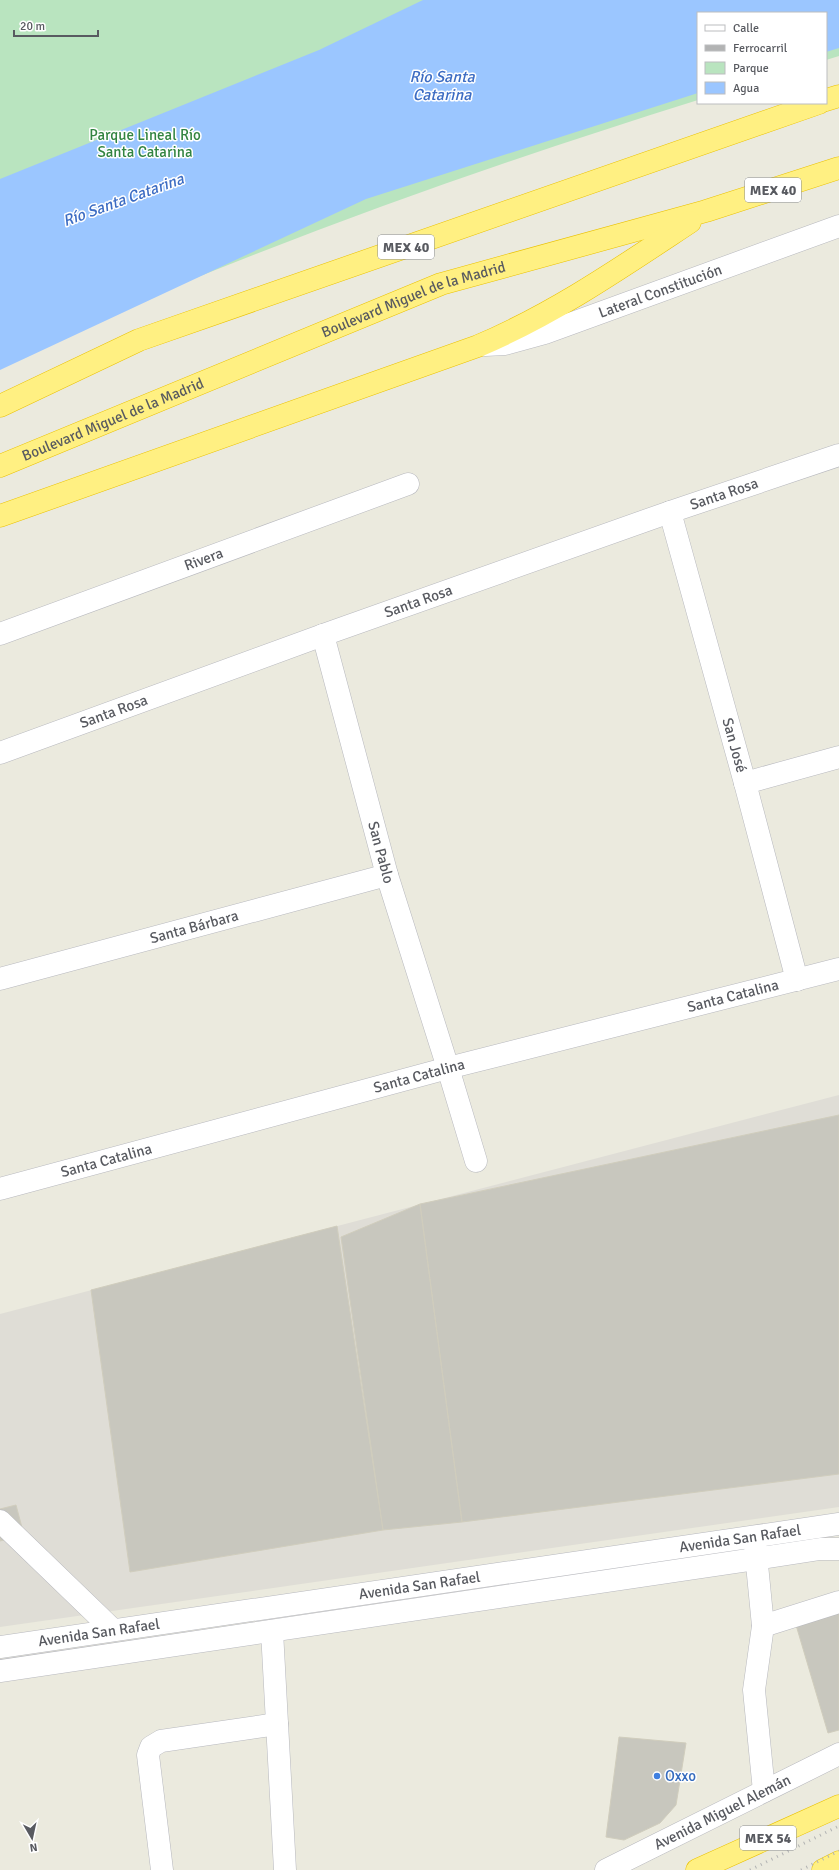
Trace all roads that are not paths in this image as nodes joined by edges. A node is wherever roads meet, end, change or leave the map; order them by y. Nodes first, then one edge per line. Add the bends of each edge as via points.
1 (839, 96) edge
2 (827, 100) edge
3 (816, 104) edge
4 (839, 168) edge
5 (706, 211) junction
6 (839, 226) edge
7 (478, 346) junction
8 (0, 406) edge
9 (839, 455) edge
10 (0, 466) edge
11 (408, 484) dead end
12 (670, 512) junction
13 (0, 516) edge
14 (0, 634) edge
15 (323, 635) junction
16 (0, 753) edge
17 (839, 758) edge
18 (745, 783) junction
19 (387, 875) junction
20 (839, 969) edge
21 (0, 979) edge
22 (797, 980) junction
23 (448, 1068) junction
24 (476, 1162) dead end
25 (0, 1189) edge
26 (0, 1521) edge
27 (839, 1524) edge
28 (755, 1537) junction
29 (839, 1549) edge
30 (755, 1559) junction
31 (839, 1602) edge
32 (763, 1626) junction
33 (113, 1630) junction
34 (272, 1630) junction
35 (7, 1644) edge
36 (0, 1671) edge
37 (277, 1724) junction
38 (839, 1754) edge
39 (764, 1790) junction
40 (839, 1806) edge
41 (839, 1862) edge
42 (162, 1870) edge
43 (285, 1870) edge
44 (606, 1870) edge
45 (697, 1870) edge
46 (823, 1870) edge

1 - 2 highway
3 - 8 highway, MEX 40 via 139,340
4 - 5 highway, Boulevard Miguel de la Madrid / MEX 40
5 - 7 highway via 589,289 514,331
5 - 10 highway, Boulevard Miguel de la Madrid / MEX 40 via 441,284
6 - 7 street, Lateral Constitución via 545,333 505,344
7 - 13 highway
9 - 12 street, Santa Rosa
11 - 14 street, Rivera
12 - 15 street, Santa Rosa
12 - 18 street, San José
15 - 16 street, Santa Rosa
15 - 19 street, San Pablo
17 - 18 street
18 - 22 street, San José
19 - 21 street, Santa Bárbara
19 - 23 street, San Pablo
20 - 22 street, Santa Catalina
22 - 23 street, Santa Catalina
23 - 24 street, San Pablo
23 - 25 street, Santa Catalina
26 - 33 street
27 - 28 street, Avenida San Rafael
28 - 30 street
28 - 33 street, Avenida San Rafael
29 - 30 street, Avenida San Rafael via 820,1549
30 - 32 street
30 - 34 street, Avenida San Rafael
31 - 32 street
32 - 39 street via 754,1690
33 - 35 street, Avenida San Rafael
34 - 36 street, Avenida San Rafael
34 - 37 street
37 - 42 street via 161,1741 151,1747 148,1755
37 - 43 street
38 - 39 street, Avenida Miguel Alemán
39 - 44 street, Avenida Miguel Alemán
40 - 45 highway, MEX 54
41 - 46 highway

